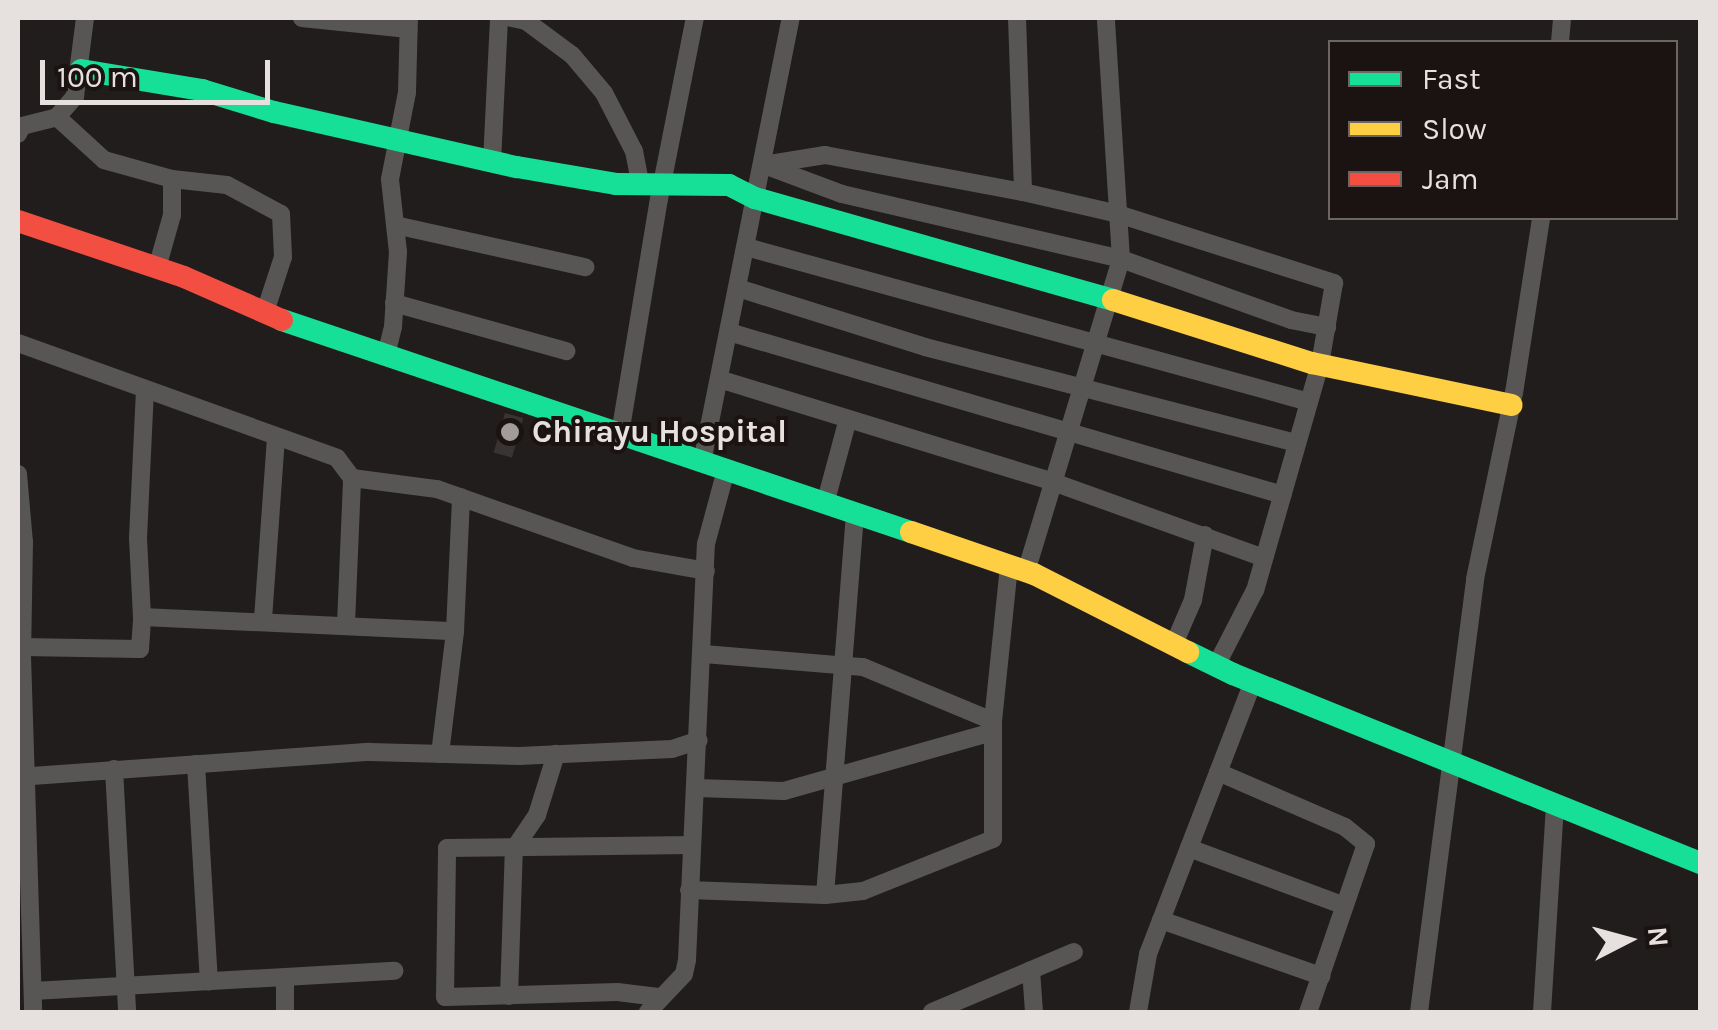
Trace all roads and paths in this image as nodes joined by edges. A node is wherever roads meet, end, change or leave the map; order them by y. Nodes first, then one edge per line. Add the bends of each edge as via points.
1 (86, 18) edge
2 (302, 18) edge
3 (499, 18) edge
4 (512, 18) edge
5 (696, 18) edge
6 (791, 18) edge
7 (1018, 18) edge
8 (1106, 18) edge
9 (409, 23) edge
10 (81, 70) junction
11 (57, 117) junction
12 (18, 134) edge
13 (398, 139) junction
14 (492, 162) junction
15 (762, 164) junction
16 (172, 180) junction
17 (651, 183) junction
18 (1023, 192) junction
19 (756, 198) junction
20 (1118, 214) junction
21 (1541, 220) edge
22 (18, 221) edge
23 (394, 225) junction
24 (746, 247) junction
25 (1121, 260) junction
26 (157, 268) junction
27 (586, 268) dead end
28 (738, 288) junction
29 (1108, 300) junction
30 (394, 303) junction
31 (265, 312) junction
32 (1327, 327) junction
33 (729, 332) junction
34 (18, 343) edge
35 (1095, 344) junction
36 (566, 351) dead end
37 (386, 355) junction
38 (1320, 364) junction
39 (719, 379) junction
40 (145, 388) junction
41 (1081, 390) junction
42 (1310, 402) junction
43 (1512, 405) junction
44 (848, 419) junction
45 (620, 434) junction
46 (1068, 434) junction
47 (276, 436) junction
48 (1298, 443) junction
49 (702, 462) junction
50 (726, 470) junction
51 (18, 474) edge
52 (352, 478) junction
53 (1053, 482) junction
54 (1282, 494) junction
55 (461, 498) junction
56 (825, 504) junction
57 (855, 514) junction
58 (1205, 535) junction
59 (1264, 558) junction
60 (1018, 569) junction
61 (20, 572) edge
62 (706, 572) junction
63 (142, 617) junction
64 (263, 620) junction
65 (346, 624) junction
66 (455, 631) junction
67 (1174, 644) junction
68 (22, 647) junction
69 (704, 654) junction
70 (840, 664) junction
71 (1216, 666) junction
72 (1253, 682) junction
73 (21, 688) edge
74 (993, 726) junction
75 (700, 740) junction
76 (440, 754) junction
77 (556, 754) junction
78 (1450, 762) junction
79 (196, 764) junction
80 (114, 769) junction
81 (1218, 772) junction
82 (23, 776) edge
83 (832, 778) junction
84 (697, 788) junction
85 (1554, 804) junction
86 (692, 845) junction
87 (1189, 848) junction
88 (514, 849) junction
89 (1700, 863) edge
90 (689, 890) junction
91 (824, 895) junction
92 (1345, 906) junction
93 (1161, 920) junction
94 (1074, 952) dead end
95 (1032, 970) junction
96 (394, 971) dead end
97 (1321, 976) junction
98 (286, 978) junction
99 (209, 982) junction
100 (126, 986) junction
101 (33, 990) junction
102 (499, 1001) edge
103 (653, 1005) edge
104 (33, 1012) edge
105 (128, 1012) edge
106 (286, 1012) edge
107 (932, 1012) edge
108 (1034, 1012) edge
109 (1138, 1012) edge
110 (1308, 1012) edge
111 (1419, 1012) edge
112 (1542, 1012) edge

1 - 10 street
2 - 9 street
3 - 14 street
4 - 17 street via 572,55 604,93
5 - 17 street
6 - 15 street
7 - 18 street
8 - 20 street
9 - 13 street
10 - 11 street via 75,96
10 - 13 street via 202,90
11 - 12 street via 22,126
11 - 16 street via 104,160
13 - 14 street
13 - 23 street via 390,180
14 - 17 street via 616,184
15 - 18 street via 825,156
15 - 19 street
15 - 25 street via 842,194
16 - 26 street via 172,215
16 - 31 street via 227,185 281,214 283,257
17 - 19 street via 729,185
17 - 45 street
18 - 20 street
19 - 24 street
19 - 29 street
20 - 25 street
20 - 32 street via 1334,283
21 - 43 street
22 - 26 street
23 - 27 street
23 - 30 street
24 - 28 street
24 - 35 street
25 - 29 street
25 - 32 street
26 - 31 street
28 - 33 street
28 - 41 street
29 - 35 street
29 - 38 street
30 - 36 street
30 - 37 street
31 - 37 street
32 - 38 street
33 - 39 street
33 - 46 street
34 - 40 street
35 - 41 street
35 - 42 street
37 - 45 street
38 - 42 street
38 - 43 street
39 - 44 street
39 - 49 street
40 - 47 street
40 - 63 street via 138,538
41 - 46 street
41 - 48 street
42 - 48 street
43 - 78 street via 1475,579
44 - 53 street
44 - 56 street
45 - 49 street
46 - 53 street
46 - 54 street
47 - 52 street via 338,458
47 - 64 street
48 - 54 street
49 - 50 street
50 - 56 street
50 - 62 street via 706,544
51 - 61 street
52 - 55 street
52 - 65 street
53 - 58 street
53 - 60 street
54 - 59 street
55 - 62 street via 633,558
55 - 66 street
56 - 57 street
57 - 60 street
57 - 70 street
58 - 59 street
58 - 67 street via 1193,600
59 - 71 street
60 - 67 street
60 - 74 street
61 - 68 street
62 - 69 street
63 - 64 street
63 - 68 street via 140,649
64 - 65 street
65 - 66 street
66 - 76 street
67 - 71 street
68 - 73 street
69 - 70 street
69 - 75 street
70 - 74 street via 863,667
70 - 83 street
71 - 72 street
72 - 78 street
72 - 81 street
73 - 82 street
74 - 83 street
74 - 91 street via 992,839 862,891
75 - 77 street via 672,749
75 - 84 street
76 - 77 street
76 - 79 street
77 - 88 street via 537,814
78 - 85 street
78 - 111 street
79 - 80 street
79 - 99 street
80 - 82 street
80 - 100 street
81 - 87 street
81 - 92 street via 1346,827 1366,844
82 - 101 street
83 - 84 street via 784,791
83 - 91 street
84 - 86 street
85 - 89 street
85 - 112 street
86 - 88 street
86 - 90 street
87 - 92 street
87 - 93 street
88 - 102 street
88 - 102 street via 447,848 445,997
90 - 91 street
90 - 103 street via 684,974
92 - 97 street
93 - 97 street
93 - 109 street
94 - 95 street
95 - 107 street
95 - 108 street
96 - 98 street
97 - 110 street
98 - 99 street
98 - 106 street
99 - 100 street
100 - 101 street
100 - 105 street
101 - 104 street
102 - 103 street via 617,992

